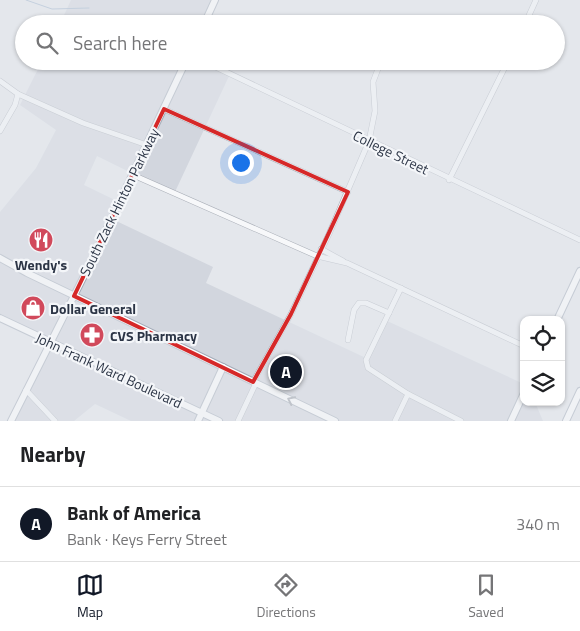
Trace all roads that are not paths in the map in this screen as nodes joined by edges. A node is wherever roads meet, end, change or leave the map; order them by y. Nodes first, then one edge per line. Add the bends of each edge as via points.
1 (215, 0) edge
2 (536, 0) edge
3 (208, 15) edge
4 (529, 15) edge
5 (182, 70) edge
6 (222, 70) edge
7 (378, 70) edge
8 (504, 70) edge
9 (0, 81) edge
10 (18, 94) junction
11 (164, 109) junction
12 (0, 131) edge
13 (369, 141) junction
14 (147, 145) junction
15 (133, 175) junction
16 (449, 180) junction
17 (348, 192) junction
18 (580, 240) edge
19 (322, 249) junction
20 (317, 256) junction
21 (0, 258) edge
22 (343, 261) junction
23 (580, 272) edge
24 (401, 288) junction
25 (74, 296) junction
26 (389, 313) junction
27 (559, 316) edge
28 (0, 318) edge
29 (348, 340) dead end
30 (50, 342) junction
31 (520, 344) edge
32 (222, 367) junction
33 (254, 382) junction
34 (26, 390) junction
35 (580, 391) edge
36 (408, 394) junction
37 (520, 401) edge
38 (201, 413) junction
39 (451, 419) edge
40 (11, 421) edge
41 (55, 421) edge
42 (198, 421) edge
43 (219, 421) edge
44 (238, 421) edge
45 (335, 421) edge
46 (395, 421) edge
47 (461, 421) edge
48 (510, 421) edge
49 (566, 421) edge

1 - 3 main road
2 - 4 street
5 - 11 main road, South Zack Hinton Parkway
6 - 13 street, College Street
7 - 13 street via 373,82 375,111
8 - 16 street
9 - 10 street
10 - 12 street
10 - 14 street via 83,123
11 - 14 main road, South Zack Hinton Parkway
11 - 17 street
13 - 16 street, College Street
13 - 17 street
14 - 15 main road, South Zack Hinton Parkway
15 - 20 street
15 - 25 main road, South Zack Hinton Parkway
16 - 18 street, College Street
17 - 19 street
19 - 20 street
19 - 22 street
20 - 22 street
20 - 33 street via 291,314
21 - 25 main road
22 - 24 street
23 - 27 main road
24 - 26 street
24 - 31 street
25 - 30 main road, South Zack Hinton Parkway
25 - 32 main road
26 - 29 street via 359,303 354,310
26 - 36 street via 366,365 376,376
28 - 30 main road, John Frank Ward Boulevard
30 - 34 main road, South Zack Hinton Parkway
30 - 38 main road, John Frank Ward Boulevard
32 - 33 main road
32 - 38 main road
33 - 44 street
45 -> 33 main road
34 - 40 main road, South Zack Hinton Parkway
34 - 41 street
35 - 49 main road
36 - 39 street
36 - 46 street
37 - 48 main road
38 - 42 main road
38 - 43 main road, John Frank Ward Boulevard
39 - 47 street

